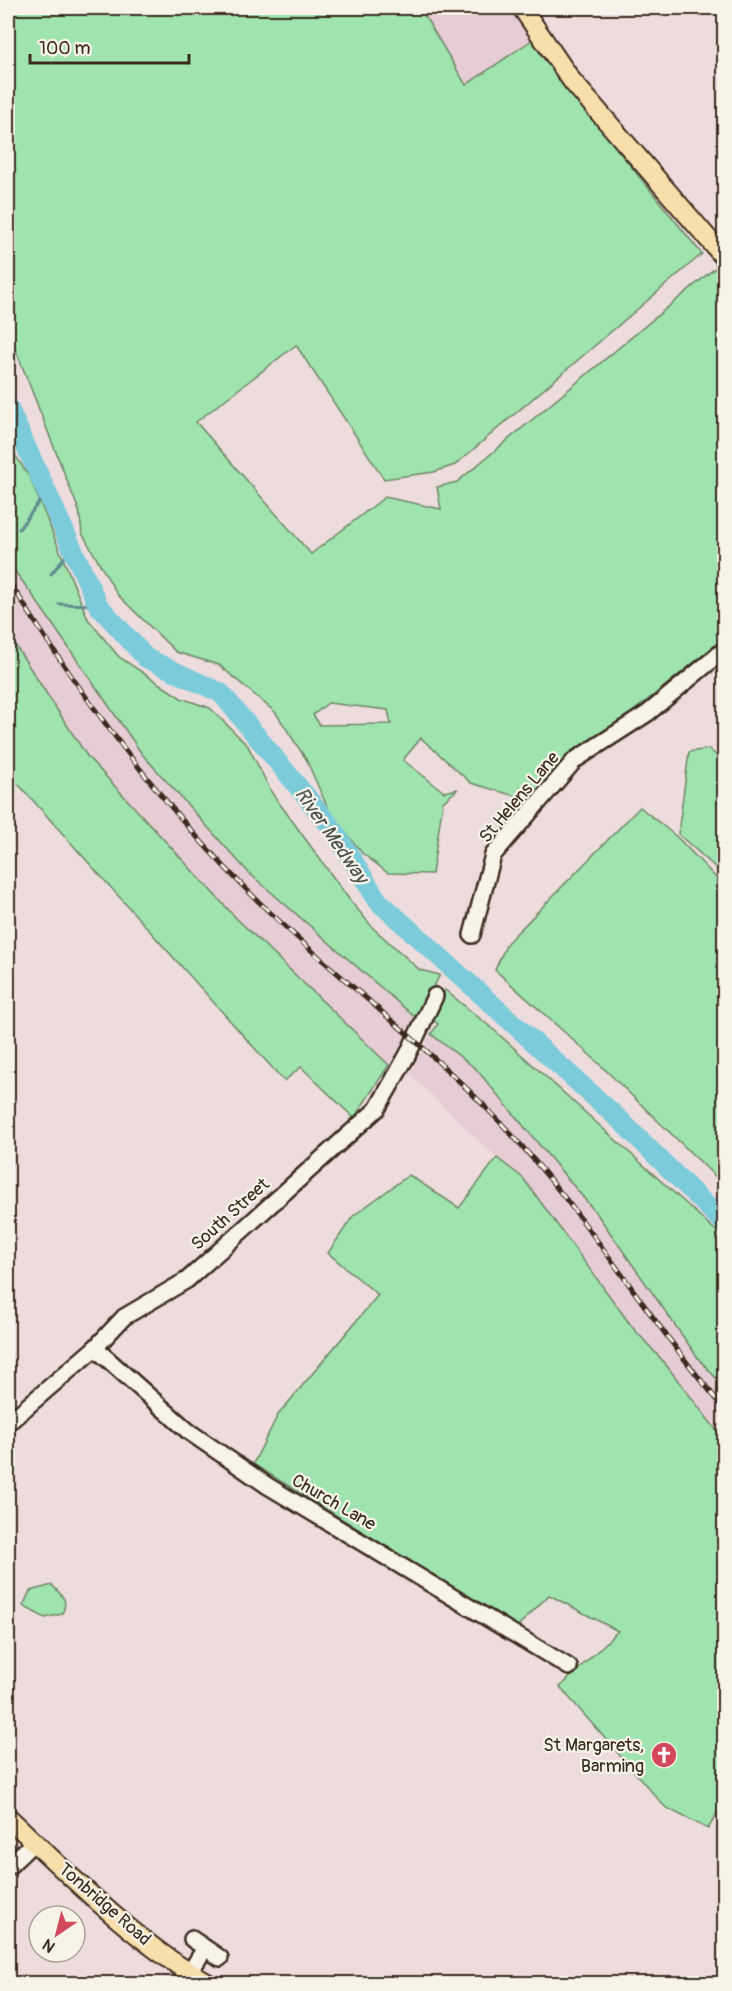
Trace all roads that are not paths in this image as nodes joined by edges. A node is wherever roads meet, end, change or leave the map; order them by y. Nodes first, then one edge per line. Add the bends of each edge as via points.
1 (522, 8) edge
2 (724, 257) edge
3 (724, 650) edge
4 (472, 935) dead end
5 (435, 996) dead end
6 (95, 1348) junction
7 (8, 1423) edge
8 (569, 1667) dead end
9 (8, 1817) edge
10 (34, 1842) junction
11 (8, 1867) edge
12 (192, 1939) dead end
13 (205, 1948) junction
14 (220, 1958) dead end
15 (188, 1978) edge
16 (209, 1983) edge

1 - 2 main road via 572,81
3 - 4 street, St Helens Lane via 648,713 575,760 493,855
5 - 6 street, South Street via 377,1110 187,1280 124,1317
6 - 7 street, South Street
6 - 8 street, Church Lane via 188,1431 268,1486
9 - 10 main road, Tonbridge Road
10 - 11 street
10 - 15 main road, Tonbridge Road
12 - 13 street
13 - 14 street
13 - 15 street
15 - 16 main road, Tonbridge Road

